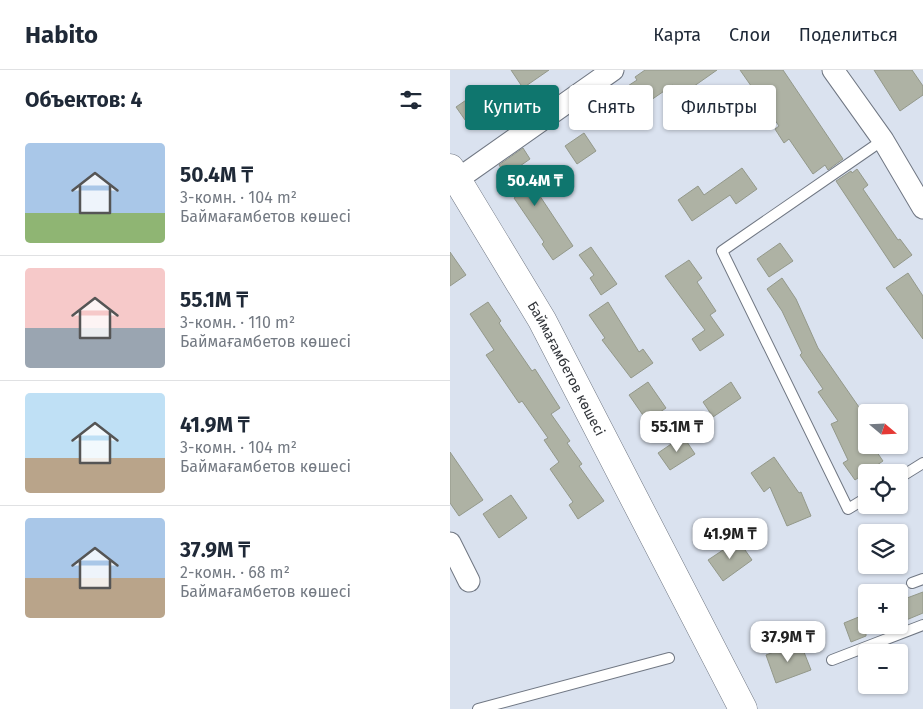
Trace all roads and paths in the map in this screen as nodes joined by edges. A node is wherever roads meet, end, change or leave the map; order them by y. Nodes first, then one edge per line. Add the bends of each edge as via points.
1 (613, 70) edge
2 (833, 70) edge
3 (883, 140) junction
4 (452, 172) edge
5 (923, 208) edge
6 (923, 463) edge
7 (908, 472) edge
8 (858, 503) edge
9 (450, 543) edge
10 (923, 579) edge
11 (469, 581) dead end
12 (912, 583) dead end
13 (923, 625) edge
14 (669, 658) dead end
15 (832, 660) dead end
16 (478, 709) edge
17 (742, 709) edge

1 - 4 street
2 - 3 street
3 - 5 street
3 - 8 lane via 722,250 848,509
4 - 17 main road, Баймағамбетов көшесі via 542,320
6 - 7 lane
9 - 11 street
10 - 12 lane
13 - 15 lane
14 - 16 lane

